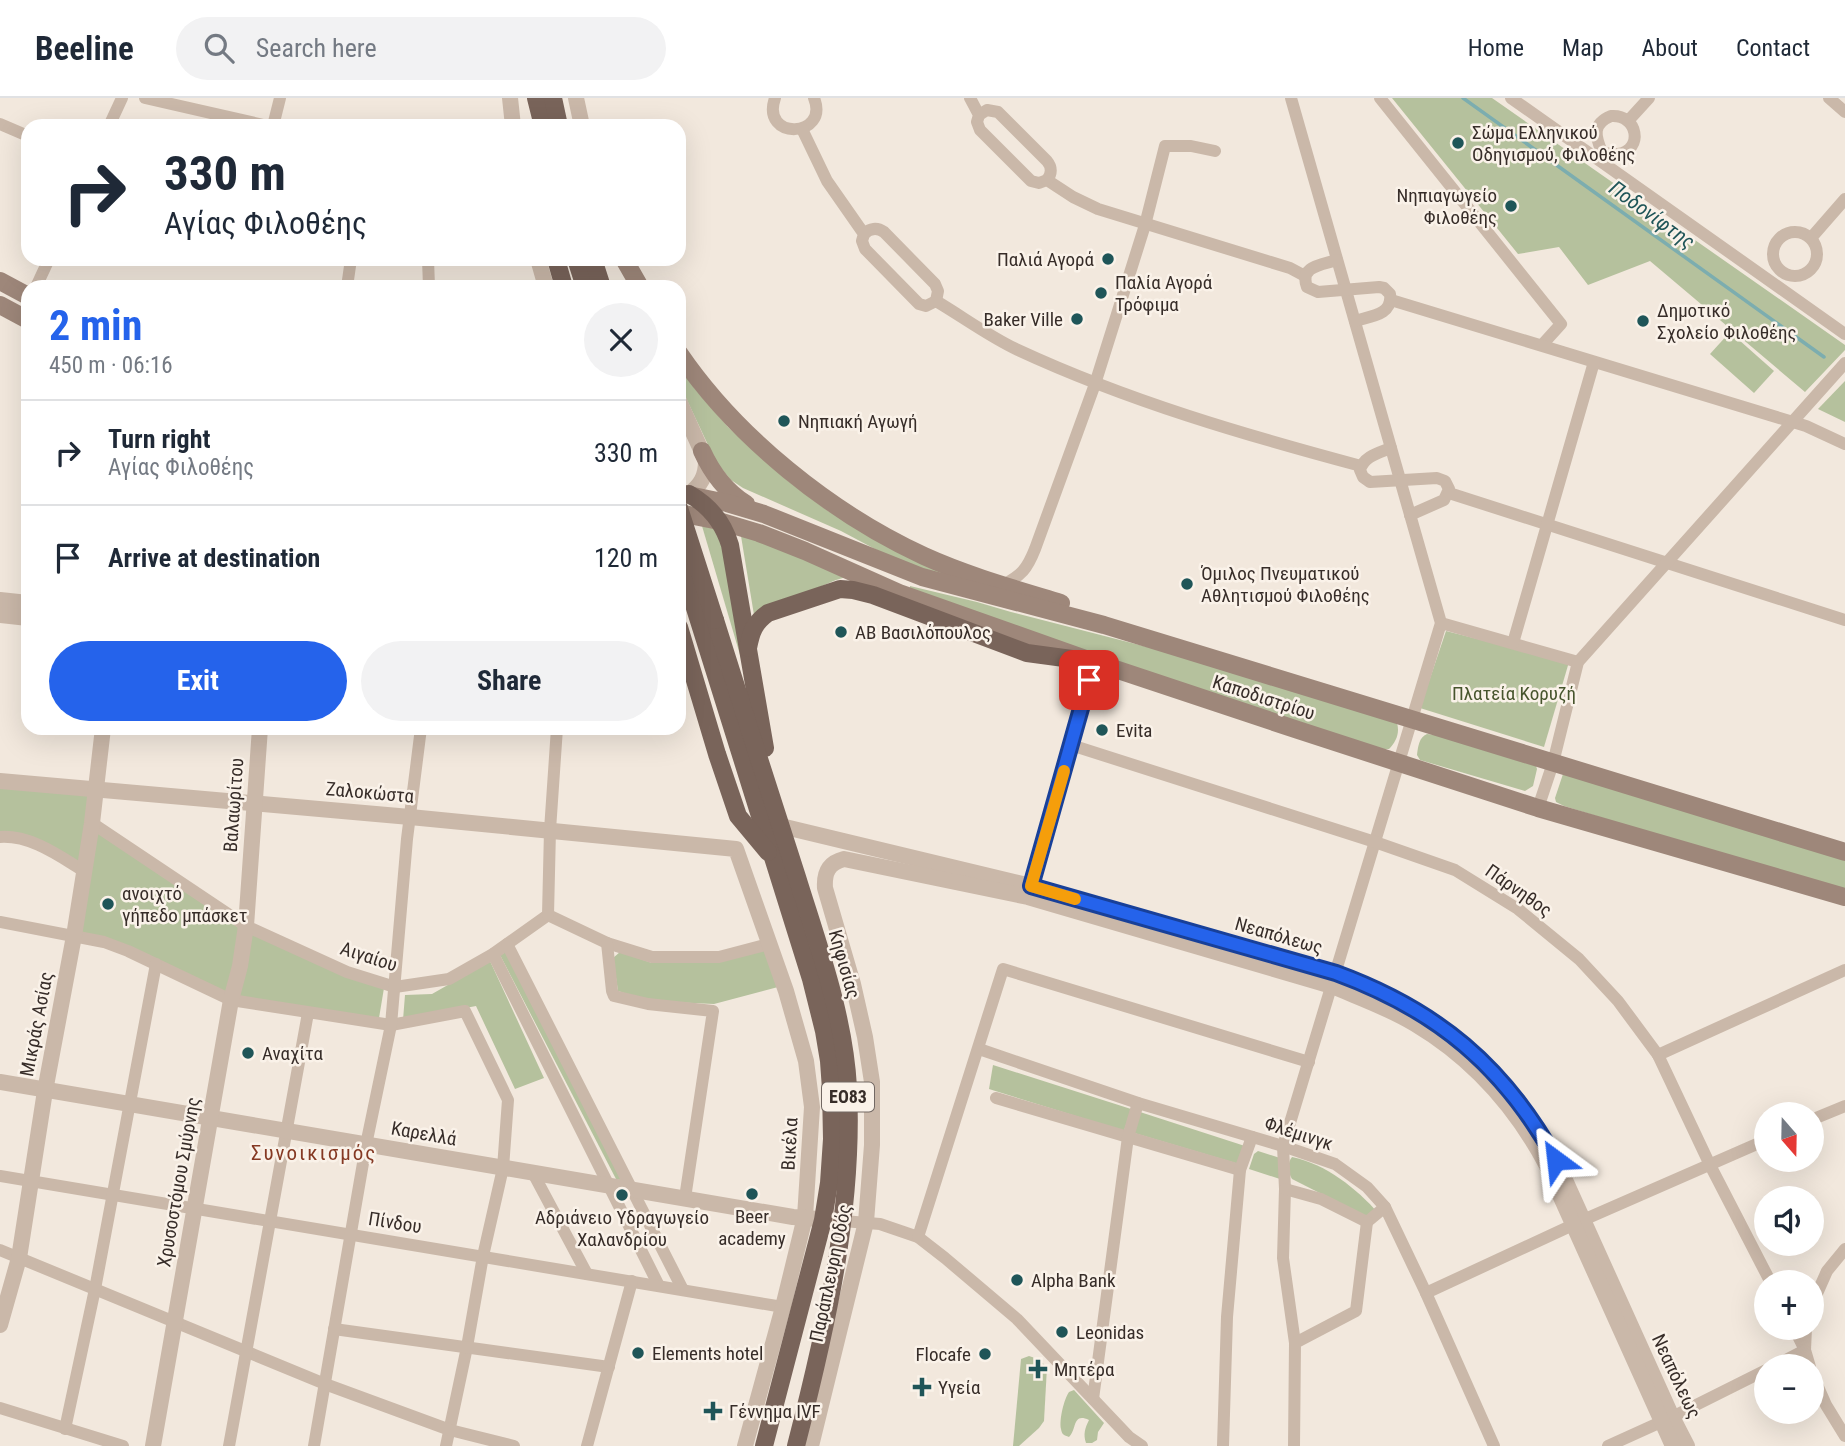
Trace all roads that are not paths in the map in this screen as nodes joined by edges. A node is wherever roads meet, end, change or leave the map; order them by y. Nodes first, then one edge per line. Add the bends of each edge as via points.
1 (122, 98) edge
2 (145, 98) edge
3 (280, 98) edge
4 (509, 98) edge
5 (534, 98) edge
6 (553, 98) edge
7 (576, 98) edge
8 (775, 98) edge
9 (814, 98) edge
10 (970, 98) edge
11 (1291, 98) edge
12 (1380, 98) edge
13 (1511, 98) edge
14 (1649, 98) edge
15 (1829, 98) edge
16 (1845, 112) edge
17 (979, 115) junction
18 (112, 119) edge
19 (237, 119) edge
20 (276, 119) edge
21 (512, 119) edge
22 (531, 119) edge
23 (540, 119) edge
24 (558, 119) edge
25 (580, 119) edge
26 (1629, 121) junction
27 (0, 124) edge
28 (802, 129) junction
29 (21, 133) edge
30 (1215, 150) dead end
31 (1599, 155) junction
32 (1046, 180) junction
33 (1845, 199) edge
34 (1145, 225) junction
35 (864, 234) junction
36 (1811, 238) junction
37 (1338, 260) junction
38 (1784, 273) junction
39 (1305, 276) junction
40 (0, 281) edge
41 (1775, 285) junction
42 (1346, 290) junction
43 (21, 292) edge
44 (1391, 300) junction
45 (936, 301) junction
46 (0, 305) edge
47 (21, 316) edge
48 (1355, 321) junction
49 (1845, 334) edge
50 (1542, 345) junction
51 (1594, 362) junction
52 (1845, 363) edge
53 (686, 364) edge
54 (1095, 384) junction
55 (686, 416) edge
56 (1792, 422) junction
57 (1845, 444) edge
58 (1391, 448) junction
59 (702, 451) junction
60 (1361, 466) junction
61 (1401, 481) junction
62 (1449, 493) junction
63 (686, 498) edge
64 (686, 502) edge
65 (686, 502) edge
66 (764, 514) junction
67 (1410, 515) junction
68 (719, 521) junction
69 (686, 524) edge
70 (1547, 524) junction
71 (1666, 564) junction
72 (686, 573) edge
73 (1003, 585) junction
74 (0, 600) edge
75 (21, 602) edge
76 (0, 615) edge
77 (21, 617) edge
78 (1845, 620) edge
79 (708, 622) junction
80 (1441, 623) junction
81 (1104, 625) junction
82 (1513, 643) junction
83 (748, 648) junction
84 (686, 650) edge
85 (1094, 662) junction
86 (1578, 662) junction
87 (686, 690) edge
88 (1412, 719) junction
89 (102, 735) edge
90 (259, 735) edge
91 (420, 735) edge
92 (557, 735) edge
93 (1071, 746) junction
94 (717, 754) junction
95 (1399, 763) junction
96 (1553, 763) junction
97 (0, 781) edge
98 (96, 790) junction
99 (253, 803) junction
100 (1538, 808) junction
101 (410, 817) junction
102 (778, 818) junction
103 (92, 823) junction
104 (550, 830) junction
105 (0, 837) edge
106 (1375, 842) junction
107 (736, 849) joint
108 (1845, 852) edge
109 (773, 858) junction
110 (834, 863) joint
111 (84, 871) junction
112 (1030, 891) junction
113 (1845, 898) edge
114 (548, 915) junction
115 (0, 922) edge
116 (246, 926) junction
117 (74, 936) junction
118 (607, 943) junction
119 (507, 944) junction
120 (769, 944) junction
121 (493, 954) junction
122 (156, 964) junction
123 (1845, 970) edge
124 (1334, 979) junction
125 (395, 987) junction
126 (231, 1000) junction
127 (308, 1013) junction
128 (391, 1025) junction
129 (979, 1049) junction
130 (1658, 1055) junction
131 (1308, 1062) junction
132 (0, 1082) edge
133 (45, 1091) junction
134 (996, 1098) dead end
135 (1138, 1103) junction
136 (129, 1105) junction
137 (1845, 1106) edge
138 (1824, 1115) edge
139 (211, 1118) junction
140 (286, 1131) junction
141 (1128, 1137) junction
142 (1252, 1137) junction
143 (366, 1145) junction
144 (1754, 1145) edge
145 (1283, 1146) junction
146 (1710, 1165) junction
147 (503, 1168) junction
148 (1240, 1170) junction
149 (533, 1173) junction
150 (0, 1176) edge
151 (31, 1181) junction
152 (609, 1186) junction
153 (631, 1189) junction
154 (1285, 1189) junction
155 (113, 1195) junction
156 (685, 1198) junction
157 (1385, 1207) junction
158 (194, 1208) junction
159 (814, 1218) junction
160 (270, 1221) junction
161 (843, 1221) junction
162 (866, 1222) junction
163 (1367, 1222) junction
164 (1578, 1223) junction
165 (350, 1234) junction
166 (918, 1237) junction
167 (1845, 1249) edge
168 (0, 1250) edge
169 (483, 1256) junction
170 (19, 1258) junction
171 (1763, 1270) edge
172 (587, 1274) junction
173 (1824, 1278) edge
174 (632, 1282) junction
175 (659, 1286) junction
176 (95, 1289) junction
177 (683, 1290) junction
178 (1426, 1293) junction
179 (783, 1307) junction
180 (175, 1322) junction
181 (0, 1325) edge
182 (334, 1329) junction
183 (1800, 1340) edge
184 (1806, 1340) edge
185 (1296, 1343) junction
186 (467, 1347) junction
187 (1805, 1350) junction
188 (246, 1351) junction
189 (1797, 1354) edge
190 (1806, 1354) edge
191 (608, 1367) junction
192 (1754, 1376) edge
193 (325, 1384) junction
194 (1093, 1399) junction
195 (1824, 1400) edge
196 (0, 1408) edge
197 (1667, 1420) junction
198 (65, 1429) junction
199 (450, 1430) junction
200 (1845, 1436) edge
201 (123, 1446) edge
202 (153, 1446) edge
203 (229, 1446) edge
204 (314, 1446) edge
205 (446, 1446) edge
206 (514, 1446) edge
207 (587, 1446) edge
208 (745, 1446) edge
209 (764, 1446) edge
210 (796, 1446) edge
211 (811, 1446) edge
212 (1142, 1446) edge
213 (1223, 1446) edge
214 (1294, 1446) edge
215 (1494, 1446) edge
216 (1608, 1446) edge
217 (1673, 1446) edge
218 (1687, 1446) edge

1 - 18 street
2 - 19 street
3 - 20 street
4 - 21 street
5 - 22 main road
5 - 23 main road
6 - 24 main road
7 - 25 street
8 - 28 street via 772,109 777,122 785,128
9 - 28 street via 814,119
10 - 17 street
11 - 37 street
12 - 50 street via 1561,324
13 - 31 street
14 - 26 street
15 - 16 street
17 - 32 street via 980,130 1029,178
17 - 32 street via 987,110 998,112 1048,161 1051,168
26 - 31 street via 1635,132 1632,145 1616,155
26 - 31 street via 1617,116 1601,123 1596,134
27 - 29 street
28 - 35 street via 827,181
30 - 34 street via 1166,146
31 - 41 street
32 - 34 street via 1098,209
33 - 36 street
34 - 39 street
34 - 54 street
35 - 45 street via 865,249 919,303 926,306
35 - 45 street via 876,228 884,232 937,287
36 - 38 street via 1817,250 1815,264 1804,274
36 - 38 street via 1790,232 1778,240 1774,261
37 - 39 street via 1314,267
37 - 42 street
38 - 41 street
39 - 42 street via 1307,287 1314,292
40 - 43 main road
41 - 49 street
42 - 44 street via 1384,288
42 - 48 street
44 - 48 street via 1383,312
44 - 50 street
45 - 54 street via 1015,349
46 - 47 main road
48 - 58 street
50 - 51 street
51 - 56 street
51 - 70 street
52 - 56 street
53 - 73 main road via 734,421 836,506 924,556
54 - 60 street via 1252,437
54 - 73 street via 1027,567
55 - 59 street
56 - 57 street
56 - 71 street
58 - 60 street
58 - 61 street
59 - 63 street via 706,461 703,480
59 - 66 main road via 727,489
60 - 61 street via 1363,477 1370,481
61 - 62 street via 1441,479
61 - 67 street
62 - 67 street via 1444,500
62 - 70 street
64 - 66 main road, Καποδιστρίου via 727,503
65 - 68 main road via 701,501
66 - 81 main road, Καποδιστρίου via 922,578
67 - 80 street
68 - 83 main road via 730,545
68 - 85 main road, Καποδιστρίου via 806,551 899,593
69 - 79 main road, Κηφισίας / ΕΟ83, bridge
70 - 71 street
70 - 82 street
71 - 78 street
71 - 86 street
72 - 79 main road, Κηφισίας / ΕΟ83
73 - 81 main road via 1069,605
74 - 75 street
76 - 77 street
79 - 102 main road, Κηφισίας / ΕΟ83
79 - 109 main road, Κηφισίας / ΕΟ83
80 - 82 street
80 - 88 street
81 - 88 main road, Καποδιστρίου
82 - 86 street
83 - 85 main road via 752,629 768,613 846,589 1027,653
83 - 102 main road
84 - 94 main road
85 - 93 street
85 - 95 main road, Καποδιστρίου
86 - 96 street
87 - 94 main road
88 - 95 street
88 - 96 main road, Καποδιστρίου
89 - 98 street, Μικράς Ασίας
90 - 99 street, Βαλαωρίτου
91 - 101 street
92 - 104 street
93 - 106 street, Πάρνηθος
93 - 112 street
94 - 109 main road via 738,816
95 - 100 main road, Καποδιστρίου
95 - 106 street
96 - 100 street
96 - 108 main road, Καποδιστρίου
97 - 98 street, Ζαλοκώστα
98 - 99 street, Ζαλοκώστα
98 - 103 street, Μικράς Ασίας
99 - 101 street, Ζαλοκώστα
99 - 116 street, Βαλαωρίτου
100 - 113 main road, Καποδιστρίου
101 - 104 street, Ζαλοκώστα
101 - 125 street
102 - 112 street, Νεαπόλεως
102 - 161 main road, Κηφισίας / ΕΟ83 via 827,975 845,1060 848,1162
103 - 111 street, Μικράς Ασίας
103 - 116 street, Αιγαίου
104 - 107 street, Ζαλοκώστα
104 - 114 street
105 - 111 street via 39,845
106 - 124 street
106 - 130 street, Πάρνηθος via 1455,870 1518,909 1579,959
107 - 120 street, Βικέλα
109 - 159 main road, Κηφισίας / ΕΟ83 via 811,979 829,1061 831,1161
110 - 112 street, Νεαπόλεως via 844,859
110 - 162 street, Παράπλευρη Οδός via 825,875 825,888 853,984 872,1082
111 - 117 street, Μικράς Ασίας
112 - 124 street, Νεαπόλεως
114 - 118 street
114 - 119 street, Αιγαίου
115 - 117 street
116 - 125 street, Αιγαίου via 347,972
116 - 126 street, Χρυσοστόμου Σμύρνης
117 - 122 street
117 - 133 street, Μικράς Ασίας
118 - 120 street via 652,957 719,957
118 - 156 street via 614,996 713,1011
119 - 121 street, Αιγαίου
119 - 153 street
120 - 159 street, Βικέλα via 806,1062 812,1107
121 - 125 street, Αιγαίου via 449,979
121 - 152 street
122 - 126 street
122 - 136 street
123 - 130 street
124 - 131 street
124 - 164 street, Νεαπόλεως via 1366,984 1396,998 1477,1055 1540,1131 1556,1160
125 - 128 street
126 - 127 street
126 - 139 street, Χρυσοστόμου Σμύρνης
127 - 128 street
127 - 140 street
128 - 143 street
128 - 147 street via 466,1011 508,1100
129 - 131 street via 1003,969
129 - 135 street, Φλέμινγκ
129 - 166 street
130 - 146 street, Πάρνηθος
131 - 145 street
132 - 133 street, Καρελλά
133 - 136 street, Καρελλά
133 - 151 street, Μικράς Ασίας
134 - 141 street
135 - 141 street
135 - 142 street, Φλέμινγκ
136 - 139 street, Καρελλά
136 - 155 street
137 - 138 street
139 - 140 street, Καρελλά
139 - 158 street, Χρυσοστόμου Σμύρνης
140 - 143 street, Καρελλά
140 - 160 street
141 - 148 street
141 - 194 street
142 - 145 street, Φλέμινγκ
142 - 148 street
143 - 147 street, Καρελλά
143 - 165 street
144 - 146 street
145 - 154 street
145 - 157 street, Φλέμινγκ via 1335,1164
146 - 164 street
146 - 171 street, Πάρνηθος
147 - 149 street, Καρελλά
147 - 169 street
148 - 213 street via 1227,1317
149 - 152 street, Καρελλά
149 - 172 street
150 - 151 street, Πίνδου
151 - 155 street, Πίνδου
151 - 170 street, Μικράς Ασίας
152 - 153 street, Καρελλά
152 - 175 street
153 - 156 street, Καρελλά
153 - 177 street
154 - 163 street via 1321,1199
154 - 185 street via 1283,1258
155 - 158 street, Πίνδου
155 - 176 street
156 - 159 street, Καρελλά
157 - 163 street
157 - 178 street, Φλέμινγκ
158 - 160 street, Πίνδου
158 - 180 street, Χρυσοστόμου Σμύρνης
159 - 161 street, Καρελλά
159 - 179 street, Βικέλα
159 - 209 main road, Κηφισίας / ΕΟ83
160 - 165 street, Πίνδου
160 - 188 street
161 - 162 street
161 - 210 main road, Κηφισίας / ΕΟ83
162 - 166 street
162 - 211 street, Παράπλευρη Οδός
163 - 185 street via 1356,1311
164 - 178 street
164 - 197 street, Νεαπόλεως
165 - 169 street, Πίνδου
165 - 182 street
166 - 194 street via 1017,1319
167 - 173 street
168 - 170 street
169 - 172 street, Πίνδου
169 - 186 street
170 - 176 street
170 - 181 street, Μικράς Ασίας
172 - 174 street, Πίνδου
174 - 175 street, Πίνδου
174 - 191 street
175 - 177 street, Πίνδου
176 - 180 street
176 - 198 street
177 - 179 street, Πίνδου
178 - 215 street, Φλέμινγκ
179 - 208 street, Βικέλα
180 - 188 street
180 - 202 street, Χρυσοστόμου Σμύρνης
182 - 186 street
182 - 193 street
183 - 187 street
184 - 187 street
185 - 214 street
186 - 191 street
186 - 199 street
187 - 189 street
187 - 190 street
188 - 193 street
188 - 203 street
191 - 207 street
192 - 197 street
193 - 199 street
193 - 204 street
194 - 212 street
195 - 200 street
196 - 198 street
197 - 216 street
197 - 217 street, Νεαπόλεως
197 - 218 street, Νεαπόλεως
198 - 201 street
199 - 205 street
199 - 206 street

